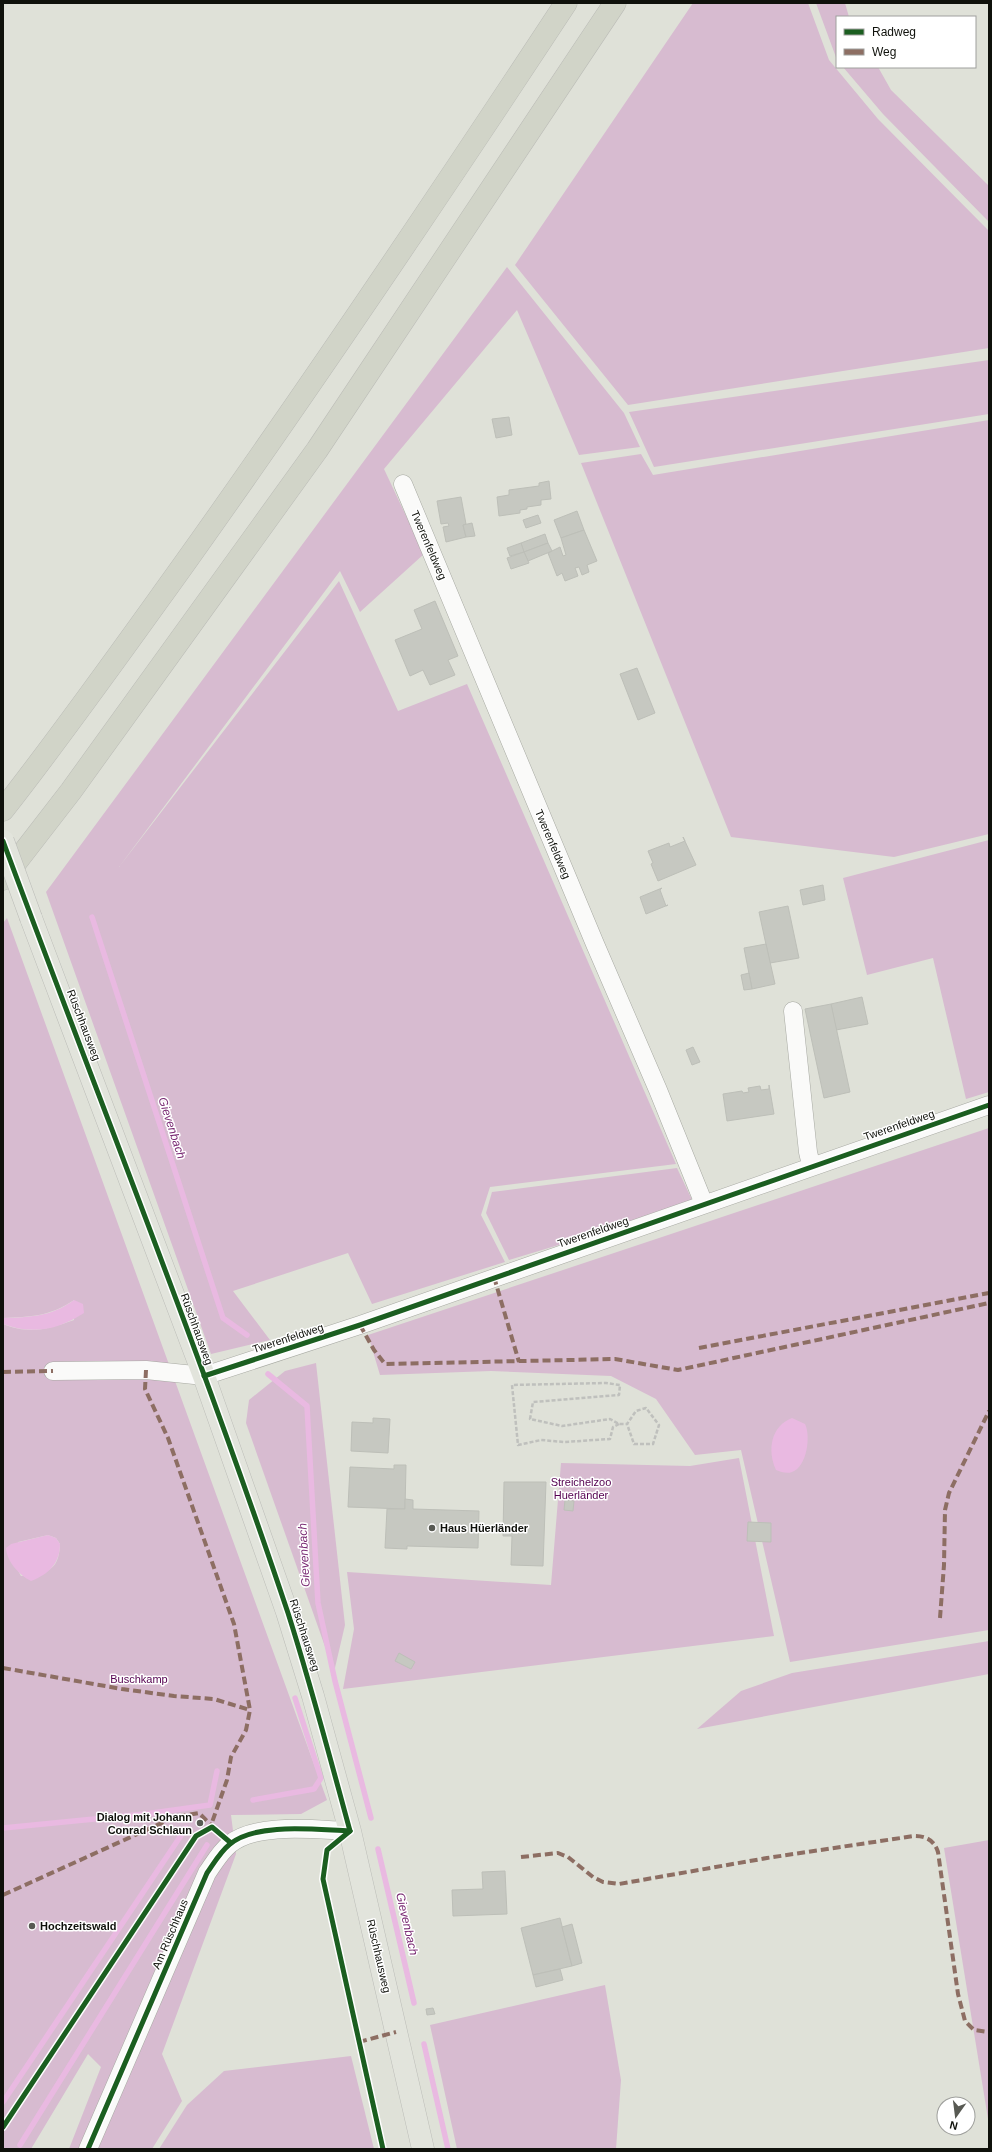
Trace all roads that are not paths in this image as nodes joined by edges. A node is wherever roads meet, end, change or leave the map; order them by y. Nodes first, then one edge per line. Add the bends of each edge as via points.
1 (566, 3) edge
2 (616, 3) edge
3 (403, 484) dead end
4 (3, 810) edge
5 (3, 841) edge
6 (3, 879) edge
7 (793, 1011) dead end
8 (989, 1104) edge
9 (811, 1165) junction
10 (704, 1204) junction
11 (54, 1370) dead end
12 (204, 1376) junction
13 (350, 1831) junction
14 (88, 2149) edge
15 (423, 2149) edge

1 - 4 highway via 283,426 116,659
2 - 6 highway via 317,450 72,791
3 - 10 street, Twerenfeldweg
5 - 12 main road, Rüschhausweg, bridge
7 - 9 street
8 - 9 street, Twerenfeldweg
9 - 10 street, Twerenfeldweg
10 - 12 street, Twerenfeldweg via 360,1325
11 - 12 street, Rüschhausweg via 146,1370
12 - 13 main road, Rüschhausweg via 314,1696
13 - 14 street, Am Rüschhaus via 265,1831 231,1843 218,1856 207,1873
13 - 15 main road, Rüschhausweg

